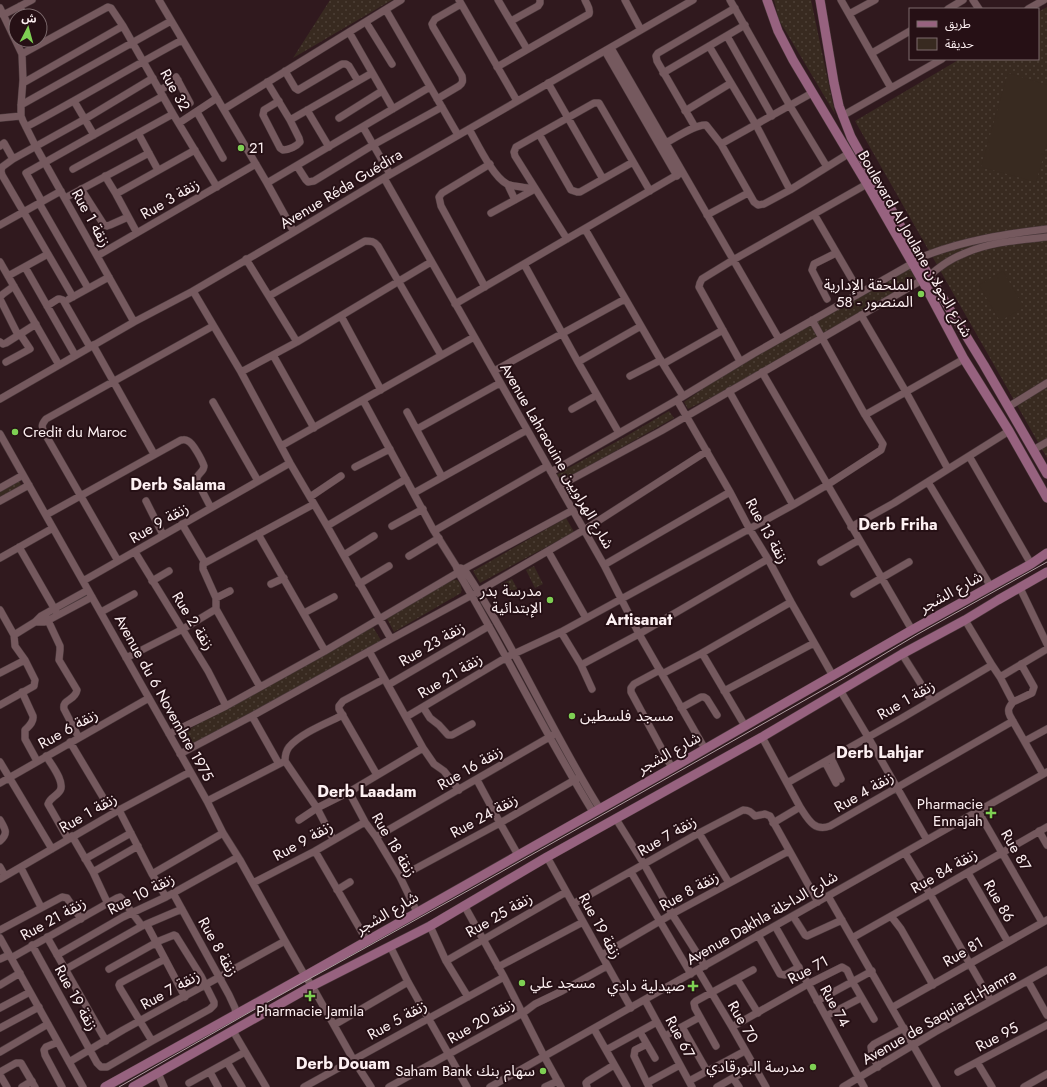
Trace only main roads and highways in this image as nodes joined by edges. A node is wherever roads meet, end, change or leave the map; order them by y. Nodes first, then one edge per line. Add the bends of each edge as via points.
1 (767, 0) edge
2 (820, 0) edge
3 (916, 261) junction
4 (925, 278) junction
5 (1047, 474) edge
6 (1047, 498) edge
7 (1047, 554) edge
8 (1047, 572) edge
9 (106, 1087) edge
10 (134, 1087) edge

1 - 3 main road, Boulevard Al Joulane شارع الجولان via 783,42 812,93
2 - 3 main road, Boulevard Al Joulane شارع الجولان via 832,78 842,116
3 - 4 main road, Boulevard Al Joulane شارع الجولان
4 - 5 main road, Boulevard Al Joulane شارع الجولان via 984,365
4 - 6 main road, Boulevard Al Joulane شارع الجولان via 964,359
7 - 9 main road, شارع الشجر
8 - 10 main road, شارع الشجر via 430,926 312,986

